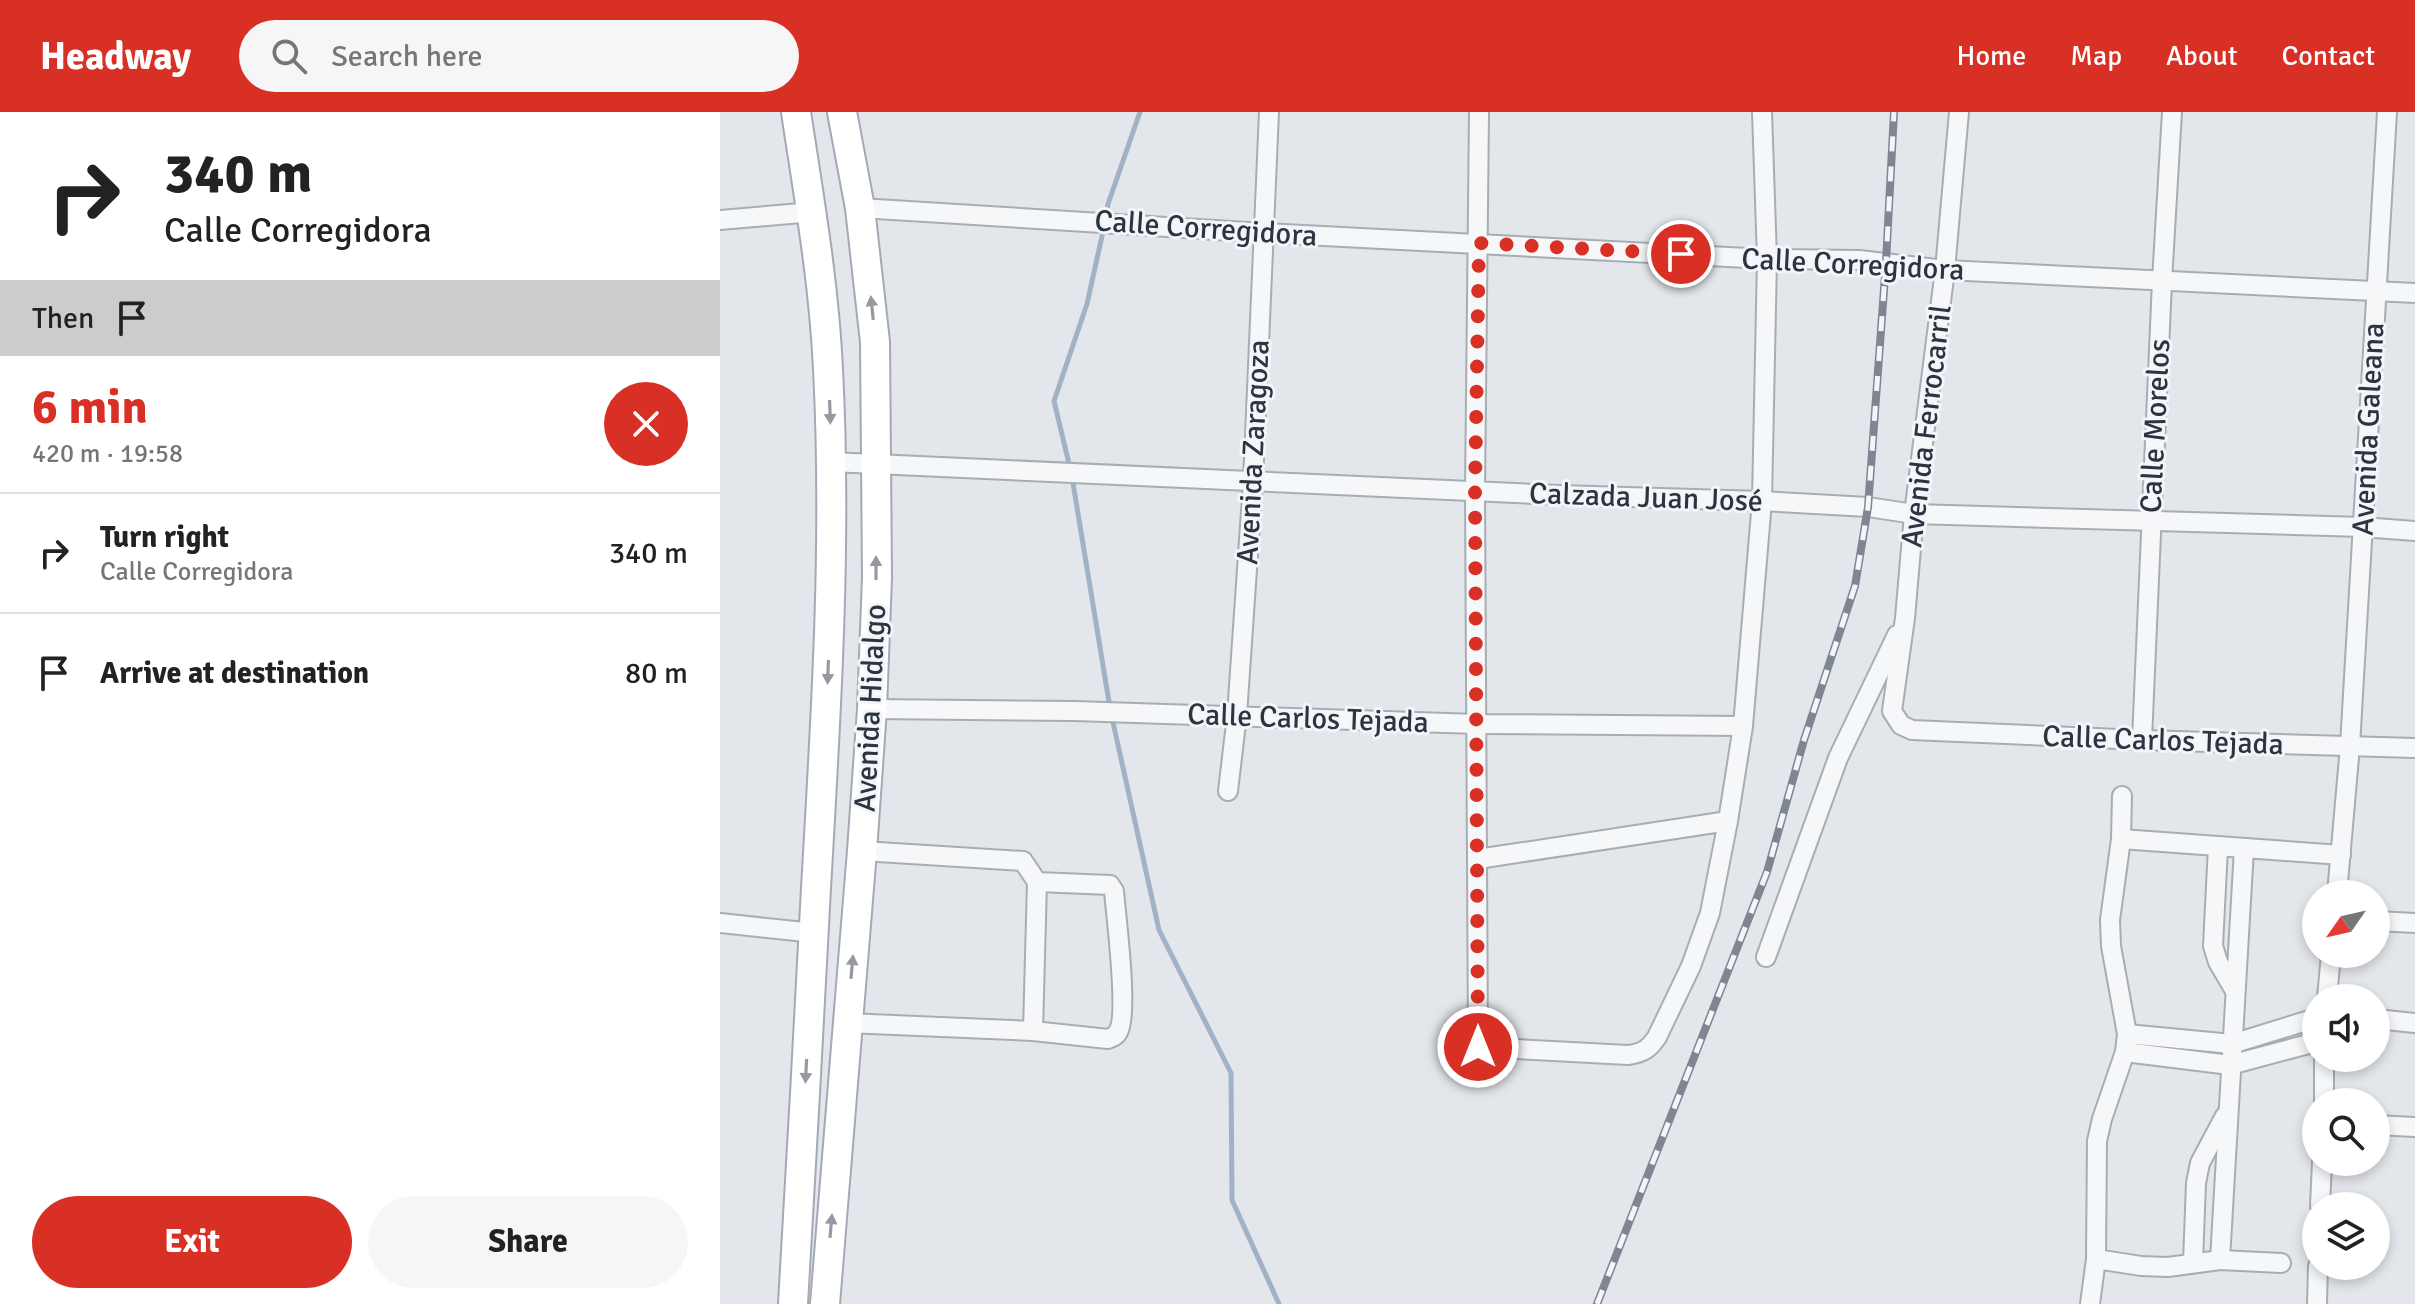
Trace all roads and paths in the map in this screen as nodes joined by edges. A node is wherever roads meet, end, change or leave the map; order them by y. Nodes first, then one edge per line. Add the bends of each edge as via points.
1 (796, 112) edge
2 (842, 112) edge
3 (1269, 112) edge
4 (1479, 112) edge
5 (1762, 112) edge
6 (1959, 112) edge
7 (2172, 112) edge
8 (2387, 112) edge
9 (860, 208) junction
10 (813, 212) junction
11 (720, 220) edge
12 (1264, 233) junction
13 (1479, 243) junction
14 (1767, 259) junction
15 (1945, 270) junction
16 (2162, 281) junction
17 (2376, 291) junction
18 (2415, 293) edge
19 (831, 462) junction
20 (876, 463) junction
21 (1253, 482) junction
22 (1475, 491) junction
23 (1762, 501) junction
24 (1914, 514) junction
25 (2151, 521) junction
26 (2362, 527) junction
27 (2415, 531) edge
28 (1905, 618) junction
29 (872, 709) junction
30 (1237, 715) junction
31 (1477, 724) junction
32 (1743, 726) junction
33 (1912, 730) joint
34 (2142, 740) junction
35 (2350, 746) junction
36 (2415, 748) edge
37 (1228, 791) dead end
38 (2122, 796) dead end
39 (1728, 821) junction
40 (2121, 839) junction
41 (2218, 847) junction
42 (2244, 849) junction
43 (862, 851) junction
44 (2341, 855) junction
45 (1478, 859) junction
46 (2338, 880) edge
47 (1037, 882) junction
48 (2390, 922) edge
49 (720, 923) edge
50 (2415, 923) edge
51 (814, 933) junction
52 (1766, 957) dead end
53 (2235, 991) junction
54 (2390, 1020) edge
55 (2302, 1022) edge
56 (847, 1023) junction
57 (2415, 1023) edge
58 (1033, 1031) junction
59 (2126, 1043) junction
60 (2232, 1044) junction
61 (2302, 1046) edge
62 (2230, 1065) junction
63 (2228, 1110) junction
64 (2390, 1126) edge
65 (2415, 1127) edge
66 (2096, 1259) junction
67 (2220, 1260) junction
68 (2193, 1262) junction
69 (2281, 1263) dead end
70 (2318, 1280) edge
71 (793, 1304) edge
72 (825, 1304) edge
73 (2090, 1304) edge
74 (2317, 1304) edge

1 - 10 main road, Avenida Hidalgo
2 - 9 main road, Avenida Hidalgo
3 - 12 street, Avenida Zaragoza
4 - 13 street
5 - 14 street
6 - 15 street, Avenida Ferrocarril
7 - 16 street, Calle Morelos
8 - 17 street, Avenida Galeana
9 - 12 street, Calle Corregidora
20 -> 9 main road, Avenida Hidalgo via 875,342
10 - 11 street
10 -> 19 main road, Avenida Hidalgo
12 - 13 street, Calle Corregidora
12 - 21 street, Avenida Zaragoza
13 - 14 street, Calle Corregidora
13 - 22 street
14 - 15 street, Calle Corregidora via 1859,260
14 - 23 street
15 - 16 street, Calle Corregidora
15 - 24 street, Avenida Ferrocarril
16 - 17 street, Calle Corregidora
16 - 25 street, Calle Morelos
17 - 18 street, Calle Corregidora
17 - 26 street, Avenida Galeana
19 - 20 street, Calzada Juan José
19 -> 51 main road, Avenida Hidalgo via 827,702
20 - 21 street, Calzada Juan José
29 -> 20 main road, Avenida Hidalgo
21 - 22 street, Calzada Juan José
21 - 30 street, Avenida Zaragoza
22 - 23 street, Calzada Juan José
22 - 31 street
23 - 24 street, Calzada Juan José
23 - 32 street
24 - 25 street, Calzada Juan José
24 - 28 street, Avenida Ferrocarril
25 - 26 street, Calzada Juan José
25 - 34 street, Calle Morelos
26 - 27 street, Calzada Juan José
26 - 35 street, Avenida Galeana
28 - 33 street, Avenida Ferrocarril via 1892,711
28 - 52 street via 1838,758
29 - 30 street, Calle Carlos Tejada
29 - 43 main road, Avenida Hidalgo
30 - 31 street, Calle Carlos Tejada
30 - 37 street, Avenida Zaragoza
31 - 32 street, Calle Carlos Tejada
31 - 45 street
32 - 39 street
33 - 34 street, Calle Carlos Tejada
34 - 35 street, Calle Carlos Tejada
35 - 36 street, Calle Carlos Tejada
35 - 44 street, Avenida Galeana
38 - 40 street
39 - 45 street
39 - 45 street via 1710,913 1691,966 1657,1037 1642,1053 1478,1047
40 - 41 street
40 - 59 street via 2110,920
41 - 42 street
41 - 53 street via 2213,946
42 - 44 street
42 - 53 street
43 - 47 street via 1023,861
56 -> 43 main road, Avenida Hidalgo
44 - 46 street, Avenida Galeana
47 - 58 street
47 - 58 street via 1110,885 1114,891 1122,1012 1120,1029 1108,1039
48 - 50 street
49 - 51 street
51 -> 71 main road, Avenida Hidalgo
53 - 60 street
54 - 57 street
55 - 60 street
56 - 58 street
72 -> 56 main road, Avenida Hidalgo
59 - 60 street
59 - 62 street
59 - 66 street via 2097,1141
60 - 62 street
61 - 62 street
62 - 63 street
63 - 67 street
63 - 68 street via 2200,1163
64 - 65 street
66 - 68 street via 2168,1267
66 - 73 street
67 - 68 street
67 - 69 street
70 - 74 street

